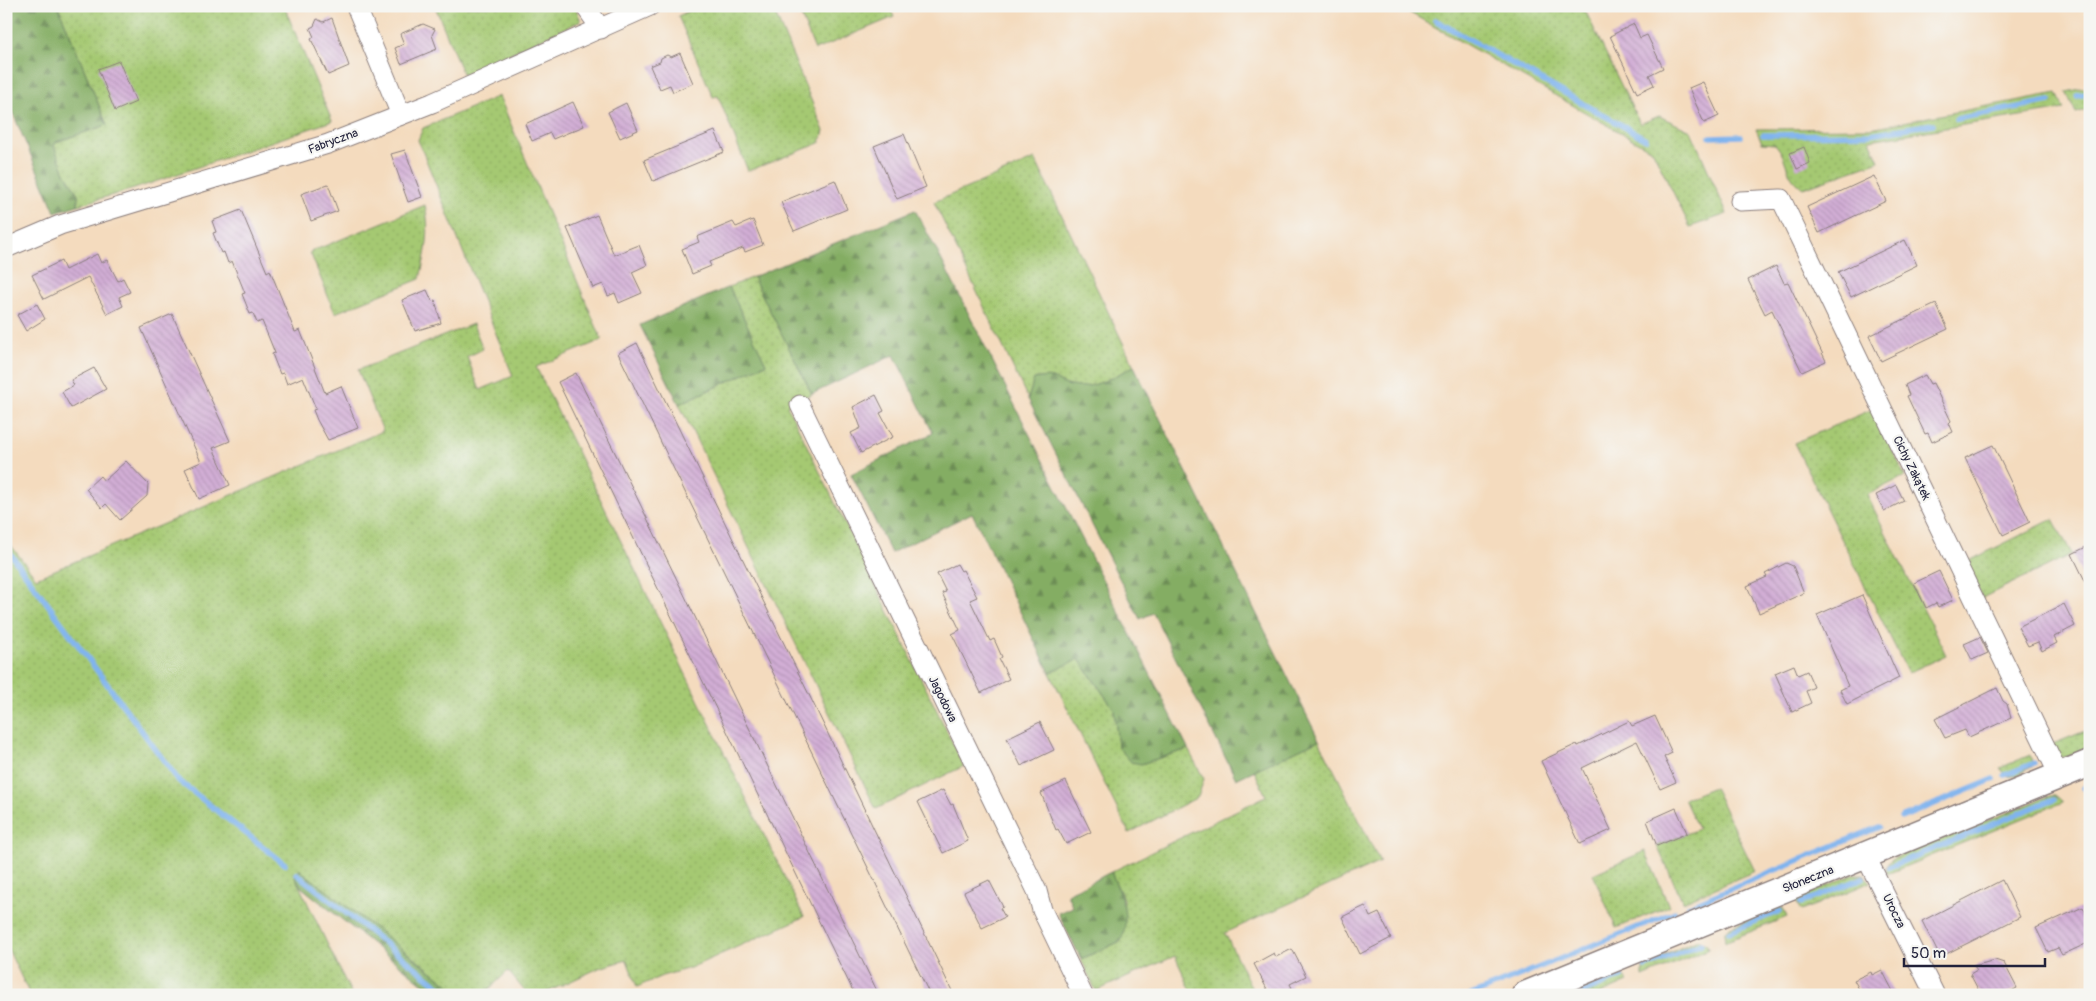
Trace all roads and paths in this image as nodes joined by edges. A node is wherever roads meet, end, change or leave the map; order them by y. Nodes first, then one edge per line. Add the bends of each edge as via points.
1 (356, 6) edge
2 (585, 6) edge
3 (650, 6) edge
4 (601, 29) junction
5 (401, 116) junction
6 (1740, 201) dead end
7 (6, 248) edge
8 (800, 405) dead end
9 (2090, 763) edge
10 (2059, 775) junction
11 (1865, 855) junction
12 (1082, 995) edge
13 (1526, 995) edge
14 (1935, 995) edge

1 - 5 street
2 - 4 street
3 - 4 street, Fabryczna
4 - 5 street, Fabryczna
5 - 7 street, Fabryczna via 328,144 60,225
6 - 10 street, Cichy Zakątek via 1781,199
8 - 12 street, Jagodowa via 1037,891 1042,910
9 - 10 main road, Słoneczna
10 - 11 main road, Słoneczna
11 - 13 main road, Słoneczna
11 - 14 street, Urocza

